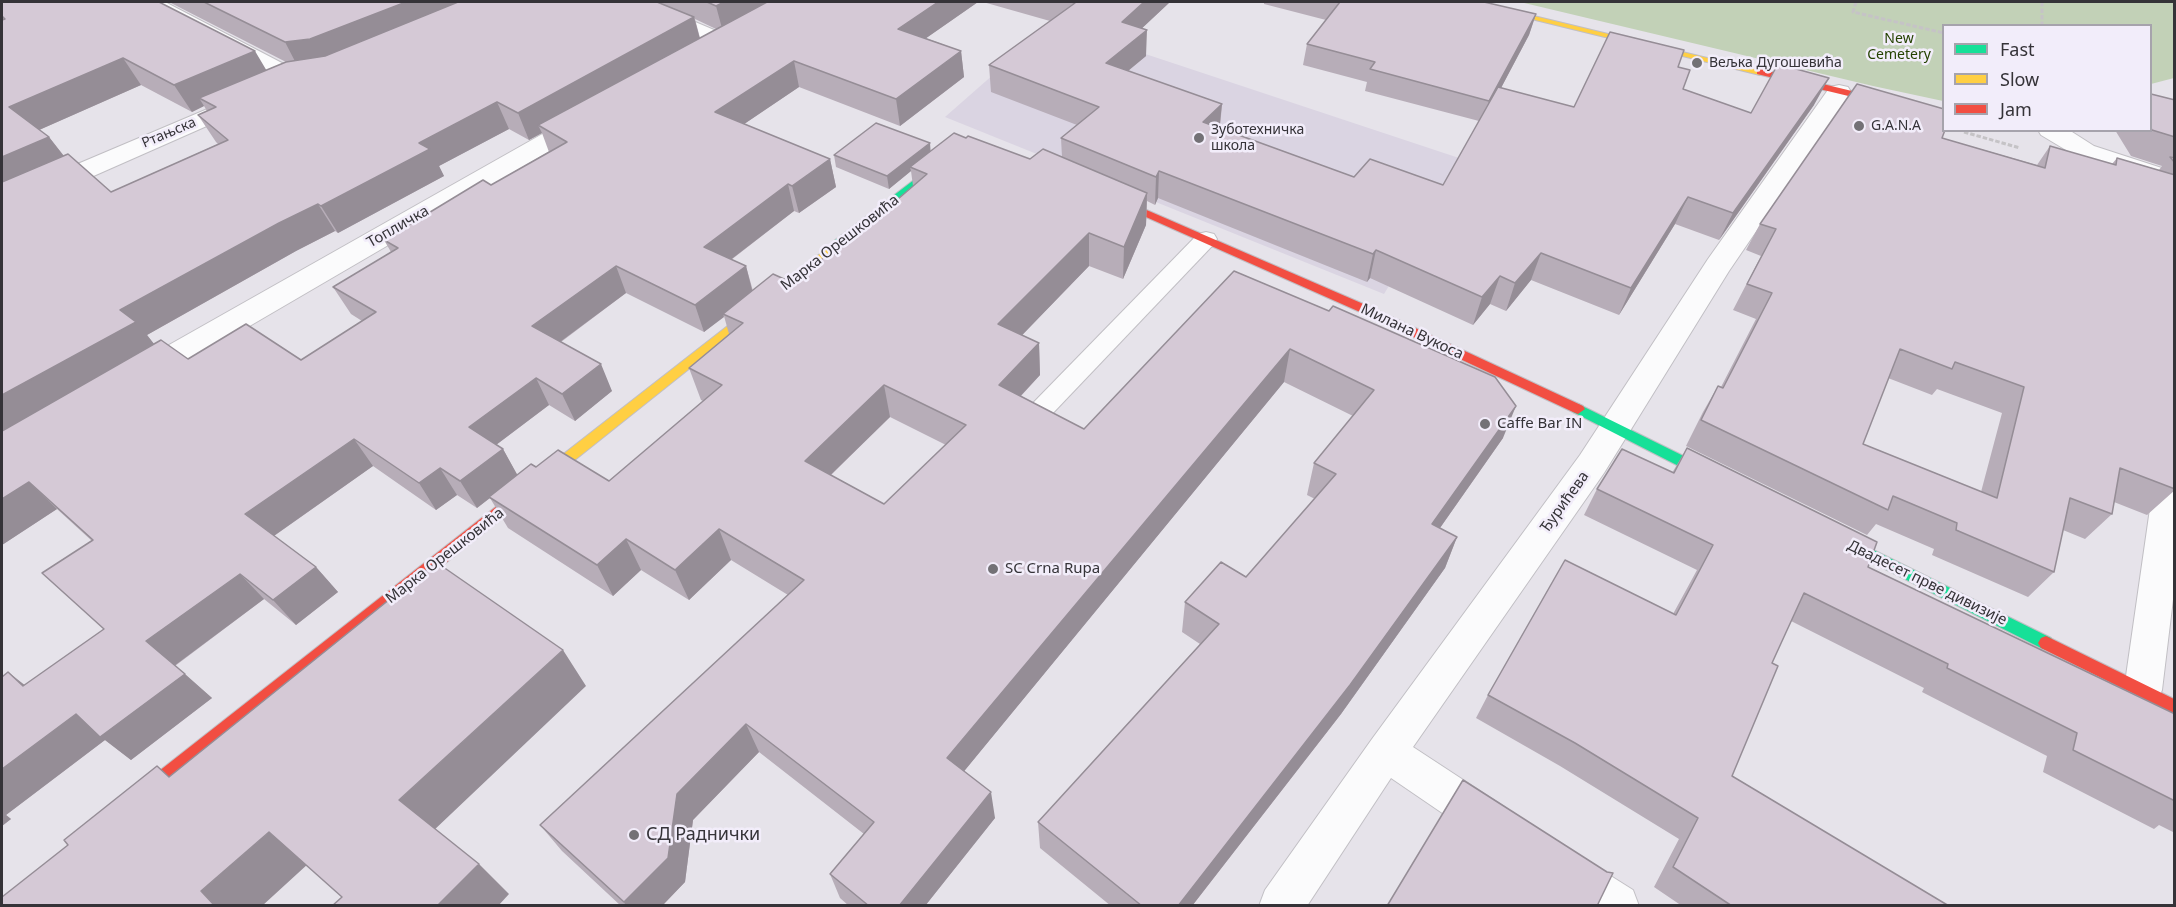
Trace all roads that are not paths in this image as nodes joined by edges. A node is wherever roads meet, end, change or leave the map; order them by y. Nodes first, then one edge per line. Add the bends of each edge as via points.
1 (149, 2) edge
2 (631, 2) edge
3 (1467, 2) edge
4 (695, 59) edge
5 (1839, 92) junction
6 (606, 108) edge
7 (1942, 116) edge
8 (2053, 132) edge
9 (963, 149) edge
10 (2175, 182) edge
11 (1087, 188) edge
12 (2, 206) edge
13 (1206, 239) junction
14 (115, 390) edge
15 (1043, 408) edge
16 (1616, 427) junction
17 (2175, 460) edge
18 (1731, 486) edge
19 (1816, 528) edge
20 (2143, 690) junction
21 (2175, 707) edge
22 (1386, 752) junction
23 (124, 809) edge
24 (1281, 906) edge
25 (1617, 906) edge

1 - 12 street, Ртањска via 307,78
2 - 4 street via 734,38
3 - 5 street
5 - 7 street
5 - 16 street, Ђурићева via 1718,266
6 - 14 street, Топличка
8 - 10 street via 2085,151
9 - 23 street, Марка Орешковића
11 - 13 street, Милана Вукоса
13 - 15 lane
13 - 16 street, Милана Вукоса
16 - 18 street
16 - 22 street, Ђурићева
17 - 20 street
19 - 20 street, Двадесет прве дивизије
20 - 21 street, Двадесет прве дивизије
22 - 24 street, Ђурићева
22 - 25 street

